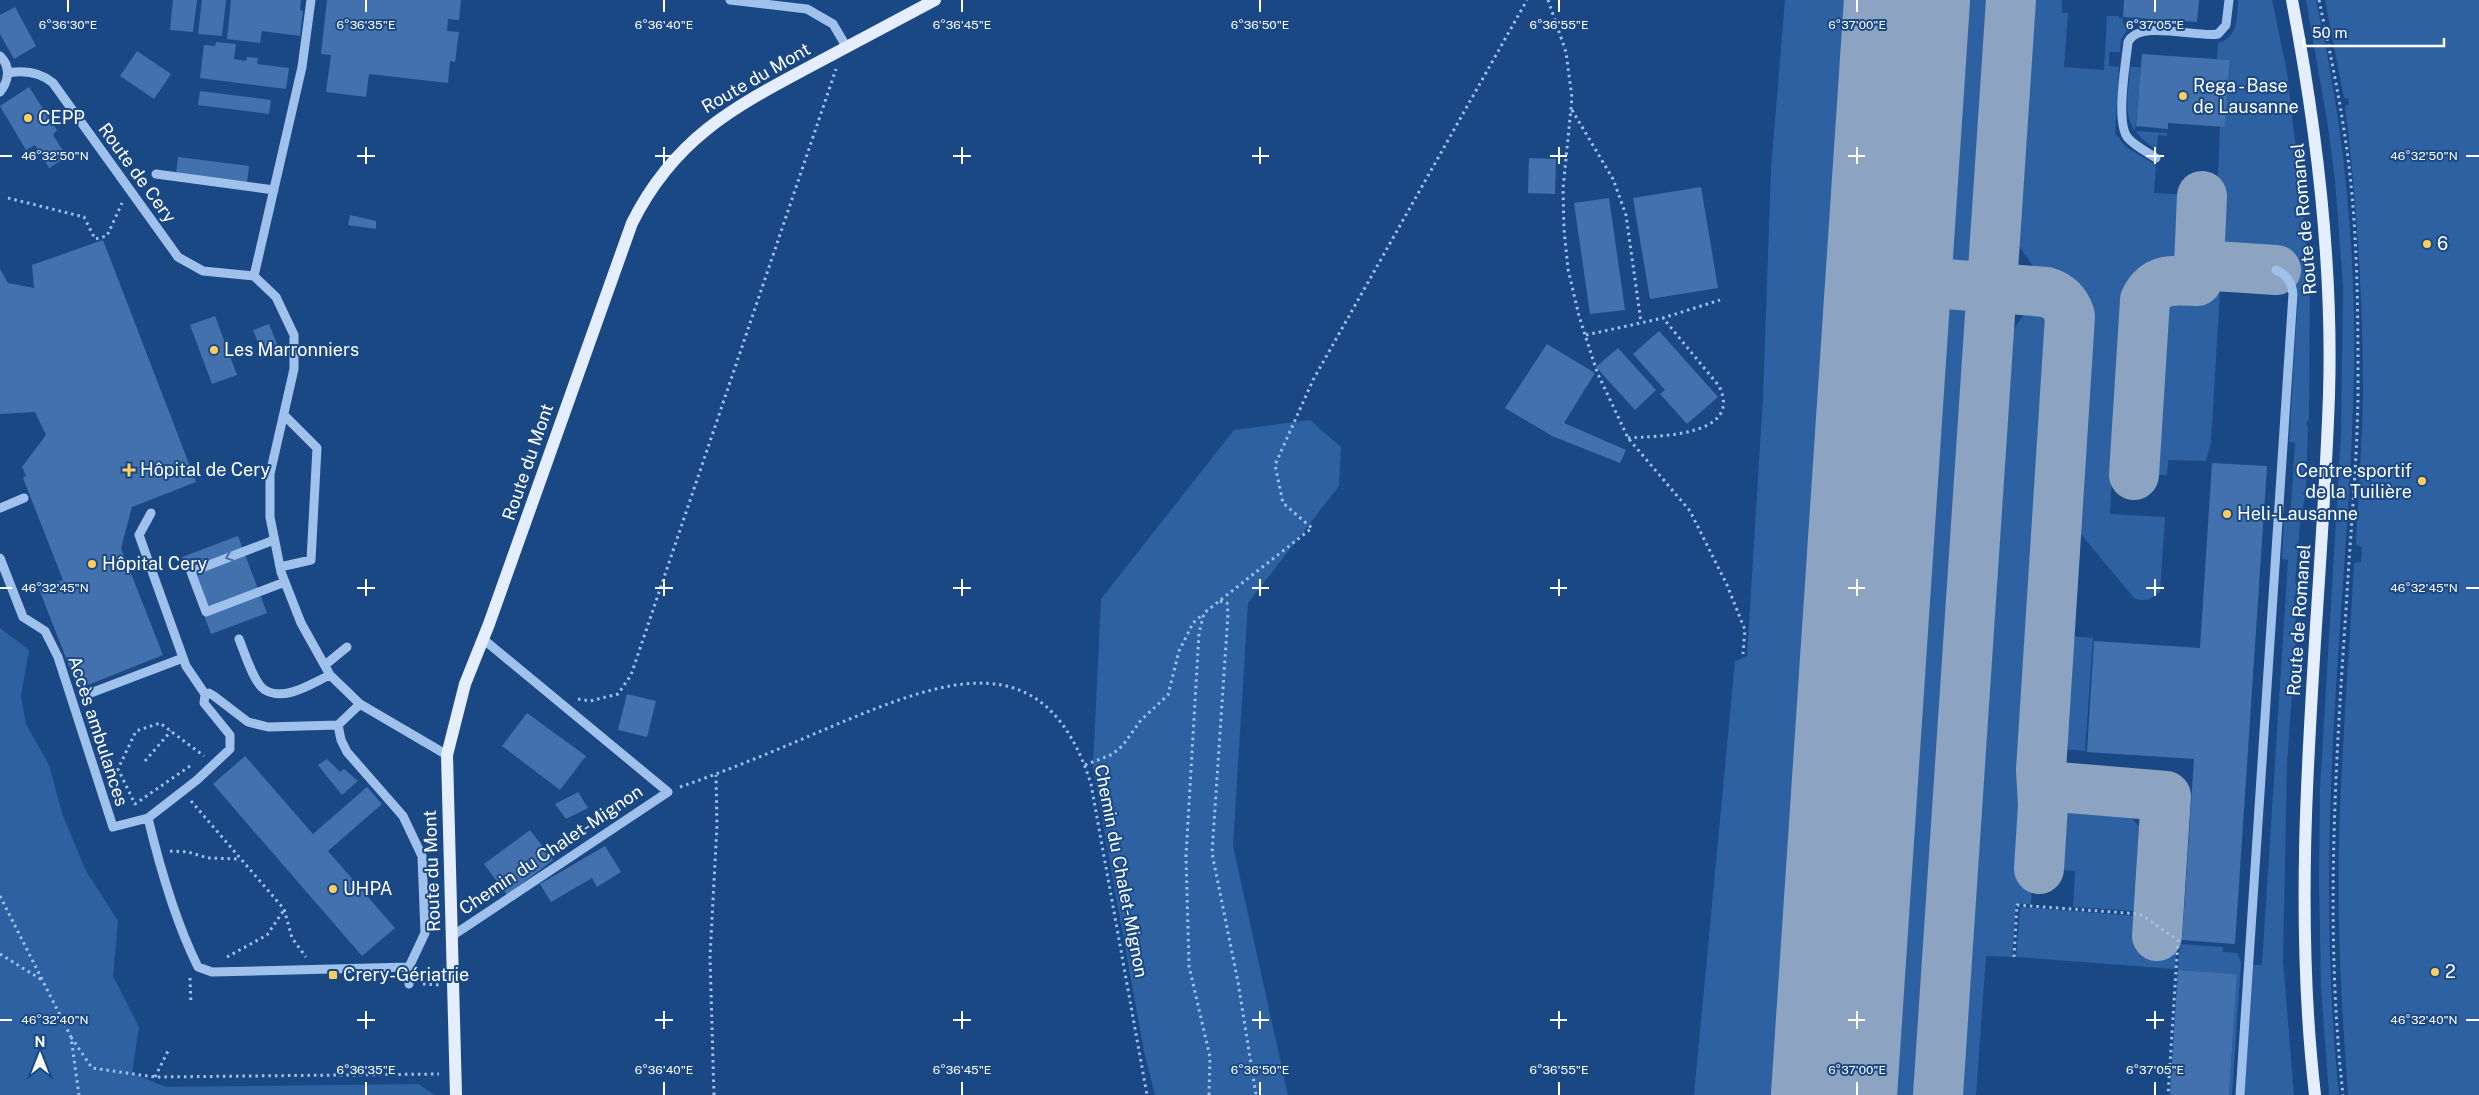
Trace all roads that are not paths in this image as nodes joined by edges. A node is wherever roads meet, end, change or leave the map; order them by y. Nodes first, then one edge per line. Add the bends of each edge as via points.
1 (310, 0) edge
2 (730, 0) edge
3 (935, 0) edge
4 (2229, 0) edge
5 (2292, 0) edge
6 (843, 49) junction
7 (0, 56) edge
8 (8, 74) junction
9 (0, 92) edge
10 (2156, 158) dead end
11 (156, 174) dead end
12 (274, 190) junction
13 (2276, 270) dead end
14 (254, 276) junction
15 (284, 415) junction
16 (24, 498) dead end
17 (0, 508) edge
18 (151, 513) dead end
19 (274, 540) junction
20 (0, 558) edge
21 (280, 567) junction
22 (285, 582) junction
23 (239, 639) dead end
24 (483, 639) junction
25 (347, 647) dead end
26 (183, 658) junction
27 (325, 665) junction
28 (330, 675) junction
29 (88, 694) dead end
30 (205, 694) junction
31 (360, 704) junction
32 (338, 725) junction
33 (447, 755) junction
34 (148, 818) junction
35 (452, 936) junction
36 (409, 967) junction
37 (410, 984) road end
38 (456, 1095) edge
39 (2240, 1095) edge
40 (2315, 1095) edge

1 - 12 street via 302,67
2 - 6 street via 807,9 833,24
3 - 6 main road, Route du Mont
4 - 10 street via 2226,25 2218,34 2143,30 2130,36 2122,116 2124,132 2134,144
5 - 40 main road, Route de Romanel via 2310,94 2325,226 2329,303 2329,402 2304,829 2304,947
6 - 24 main road, Route du Mont via 754,96 704,130 672,161 643,200 611,278
7 - 8 street
8 - 9 street
8 - 14 street, Route de Cery via 20,71 44,75 53,84 178,257 203,271
11 - 12 street
12 - 14 street
13 - 39 street via 2287,278 2293,294
14 - 15 street via 276,297 294,336 294,369
15 - 19 street via 270,474 270,517
15 - 21 street via 317,448 311,560
16 - 17 street
18 - 26 street via 139,535
19 - 21 street
19 -> 22 street via 191,572 206,612
20 - 34 street, Accès ambulances via 23,617 45,631 58,656 113,827
21 - 22 street
22 - 27 street via 301,623
23 - 28 street via 258,682 265,690 280,694 295,692
24 - 33 main road, Route du Mont via 465,684
24 - 35 street, Chemin du Chalet-Mignon via 668,792
25 - 27 street
26 - 29 street
26 - 30 street
27 - 28 street
28 - 31 street
30 - 32 street via 214,696 248,722 268,727
30 - 34 street via 204,703 230,735 230,749
31 - 32 street
31 - 33 street
32 - 36 street via 347,752 403,816 422,856 425,934
33 - 35 main road, Route du Mont
34 - 36 street, Accès ambulances via 156,853 198,967 212,972
35 - 38 main road, Route du Mont
36 - 37 street

